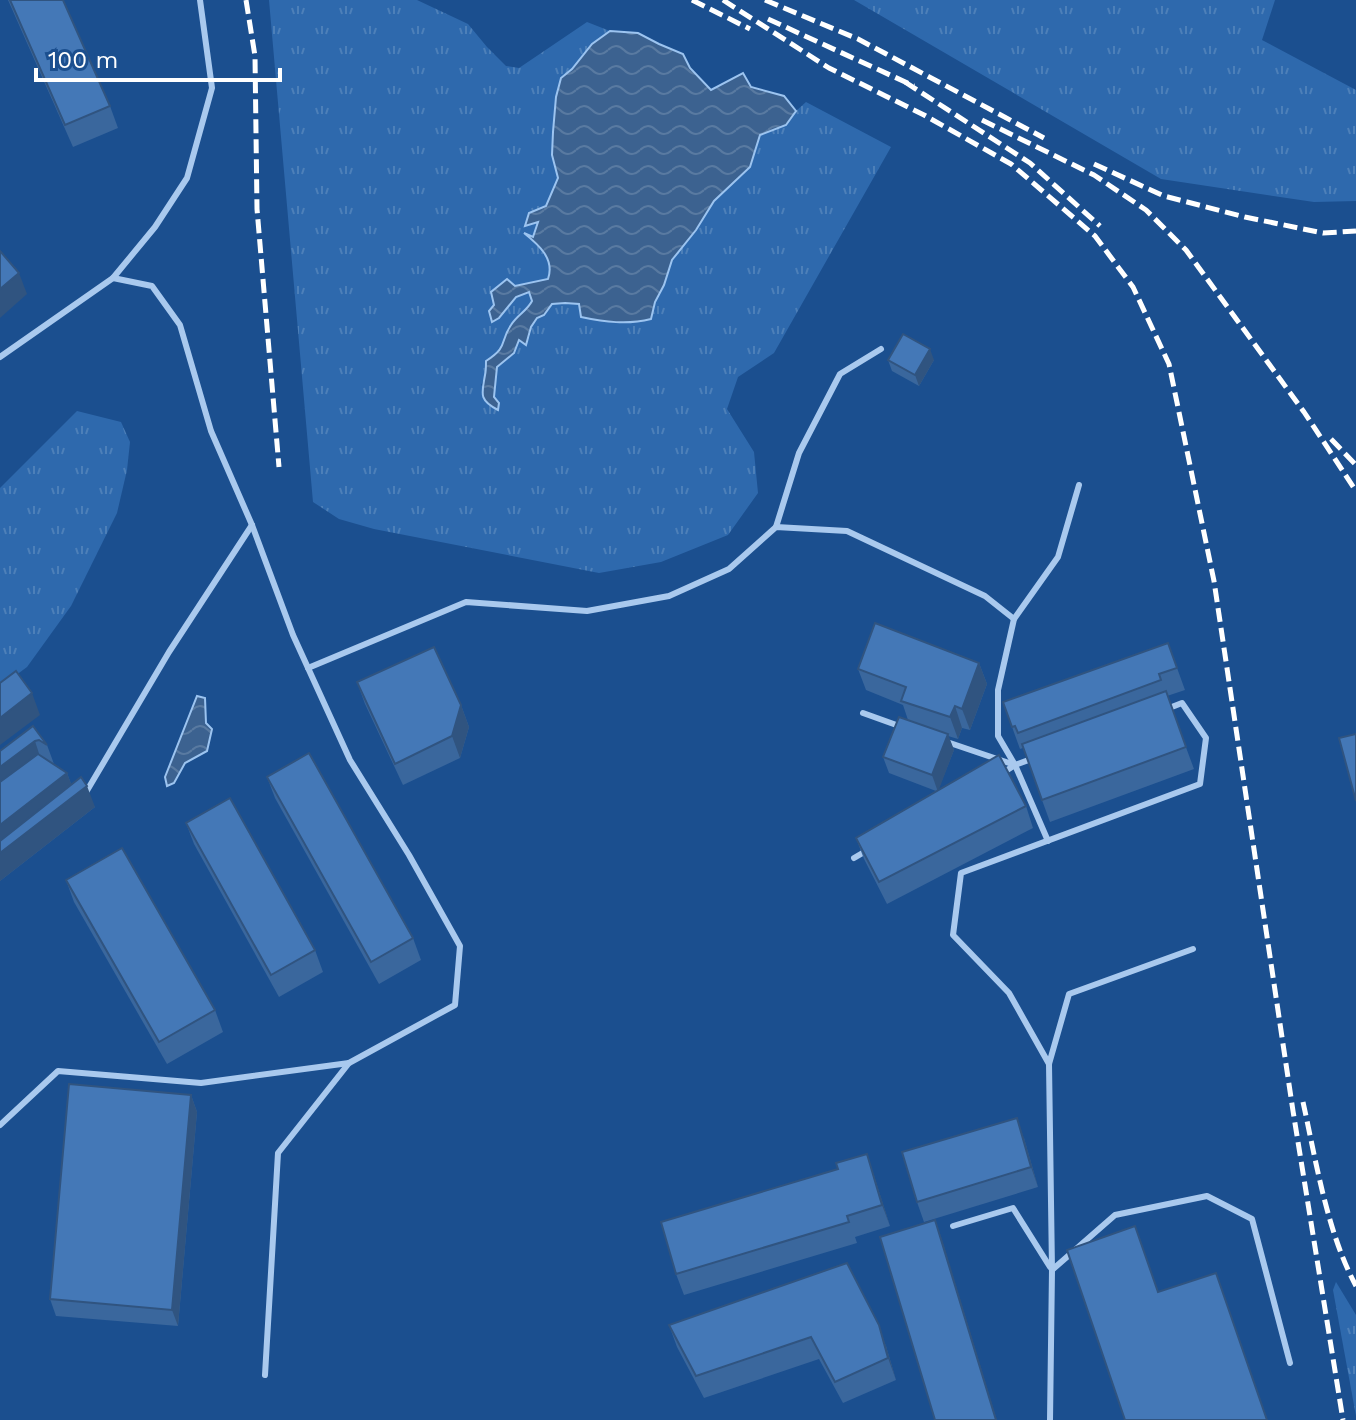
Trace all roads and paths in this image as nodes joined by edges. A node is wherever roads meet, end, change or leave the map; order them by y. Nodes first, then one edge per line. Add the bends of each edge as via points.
1 (200, 0) edge
2 (113, 278) junction
3 (881, 349) dead end
4 (0, 357) edge
5 (1079, 485) dead end
6 (252, 525) junction
7 (776, 527) junction
8 (1014, 619) junction
9 (308, 668) junction
10 (863, 713) dead end
11 (1155, 713) edge
12 (905, 727) edge
13 (946, 742) edge
14 (1043, 755) edge
15 (1015, 765) junction
16 (989, 781) edge
17 (72, 785) edge
18 (85, 794) junction
19 (73, 803) edge
20 (1048, 841) junction
21 (868, 851) edge
22 (854, 858) edge
23 (1193, 949) dead end
24 (349, 1063) junction
25 (1049, 1064) junction
26 (0, 1125) edge
27 (953, 1226) dead end
28 (1052, 1270) junction
29 (1290, 1363) dead end
30 (265, 1375) dead end
31 (1050, 1420) edge

1 - 2 lane via 212,88 187,178
2 - 4 lane
2 - 6 lane via 152,286 180,325 211,431
3 - 7 lane via 840,374 799,453
5 - 8 lane via 1058,557
6 - 9 lane
6 - 18 lane
7 - 8 lane via 847,531 985,596
7 - 9 lane via 729,569 669,596 587,611 466,602
8 - 15 lane via 998,690 998,736
9 - 24 lane via 350,760 460,946 455,1005
10 - 12 lane
11 - 20 lane via 1182,703 1206,738 1200,784
13 - 15 lane
14 - 15 lane
15 - 16 lane
15 - 20 lane
17 - 18 lane
18 - 19 lane
20 - 25 lane via 961,873 953,935 1009,993
21 - 22 lane
23 - 25 lane via 1069,994
24 - 26 lane via 201,1083 58,1071
24 - 30 lane via 278,1153
25 - 28 lane
27 - 28 lane via 1013,1208
28 - 29 lane via 1115,1215 1207,1196 1252,1219
28 - 31 lane

